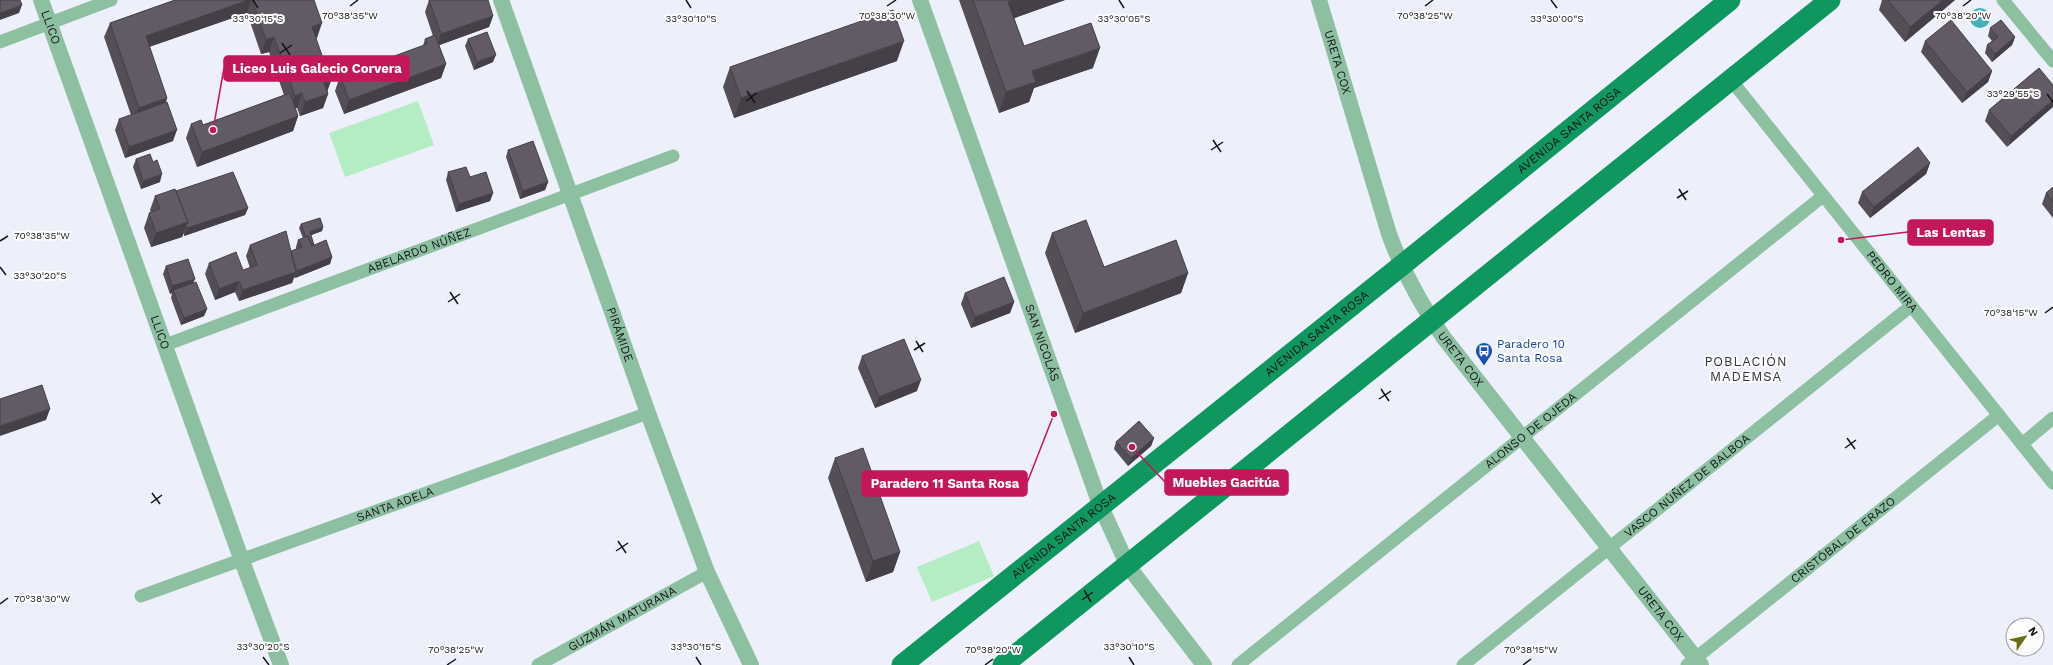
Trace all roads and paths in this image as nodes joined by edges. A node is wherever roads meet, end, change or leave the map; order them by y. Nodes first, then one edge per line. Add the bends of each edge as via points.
1 (41, 0) edge
2 (111, 0) edge
3 (500, 0) edge
4 (920, 0) edge
5 (1319, 0) edge
6 (1730, 0) edge
7 (1830, 0) edge
8 (2003, 0) edge
9 (49, 24) junction
10 (0, 42) edge
11 (2053, 61) edge
12 (1731, 80) junction
13 (673, 156) dead end
14 (570, 195) junction
15 (1823, 196) junction
16 (1401, 266) junction
17 (1911, 306) junction
18 (1432, 322) junction
19 (164, 345) junction
20 (648, 413) junction
21 (1999, 416) junction
22 (2053, 418) edge
23 (1521, 438) junction
24 (2022, 444) junction
25 (2053, 482) edge
26 (1101, 507) junction
27 (1609, 548) junction
28 (242, 561) junction
29 (1128, 566) junction
30 (707, 572) junction
31 (141, 596) dead end
32 (1198, 663) edge
33 (1695, 663) edge
34 (281, 665) edge
35 (538, 665) edge
36 (751, 665) edge
37 (902, 665) edge
38 (1003, 665) edge
39 (1238, 665) edge
40 (1463, 665) edge

1 - 9 street, LLICO
2 - 9 street
3 - 14 street, PIRÁMIDE
4 - 26 street, SAN NICOLÁS
5 - 16 street, URETA COX via 1389,234
6 - 16 main road, AVENIDA SANTA ROSA
7 - 12 main road
8 - 11 street
9 - 10 street
9 - 19 street, LLICO
12 - 15 street, PEDRO MIRA
12 - 18 main road
13 - 14 street, ABELARDO NÚÑEZ
14 - 19 street, ABELARDO NÚÑEZ
14 - 20 street, PIRÁMIDE
15 - 17 street, PEDRO MIRA
15 - 23 street, ALONSO DE OJEDA
16 - 18 street, URETA COX
16 - 26 main road, AVENIDA SANTA ROSA
17 - 21 street, PEDRO MIRA
17 - 27 street, VASCO NÚÑEZ DE BALBOA
18 - 23 street, URETA COX
18 - 29 main road
19 - 28 street, LLICO
20 - 28 street, SANTA ADELA
20 - 30 street, PIRÁMIDE
21 - 24 street, PEDRO MIRA
21 - 33 street, CRISTÓBAL DE ERAZO
22 - 24 street
23 - 27 street, URETA COX
23 - 39 street, ALONSO DE OJEDA
24 - 25 street, PEDRO MIRA
26 - 29 street, SAN NICOLÁS
26 - 37 main road, AVENIDA SANTA ROSA
27 - 33 street, URETA COX
27 - 40 street, VASCO NÚÑEZ DE BALBOA
28 - 31 street, SANTA ADELA
28 - 34 street, LLICO
29 - 32 street, SAN NICOLÁS
29 - 38 main road
30 - 35 street, GUZMÁN MATURANA
30 - 36 street, PIRÁMIDE

